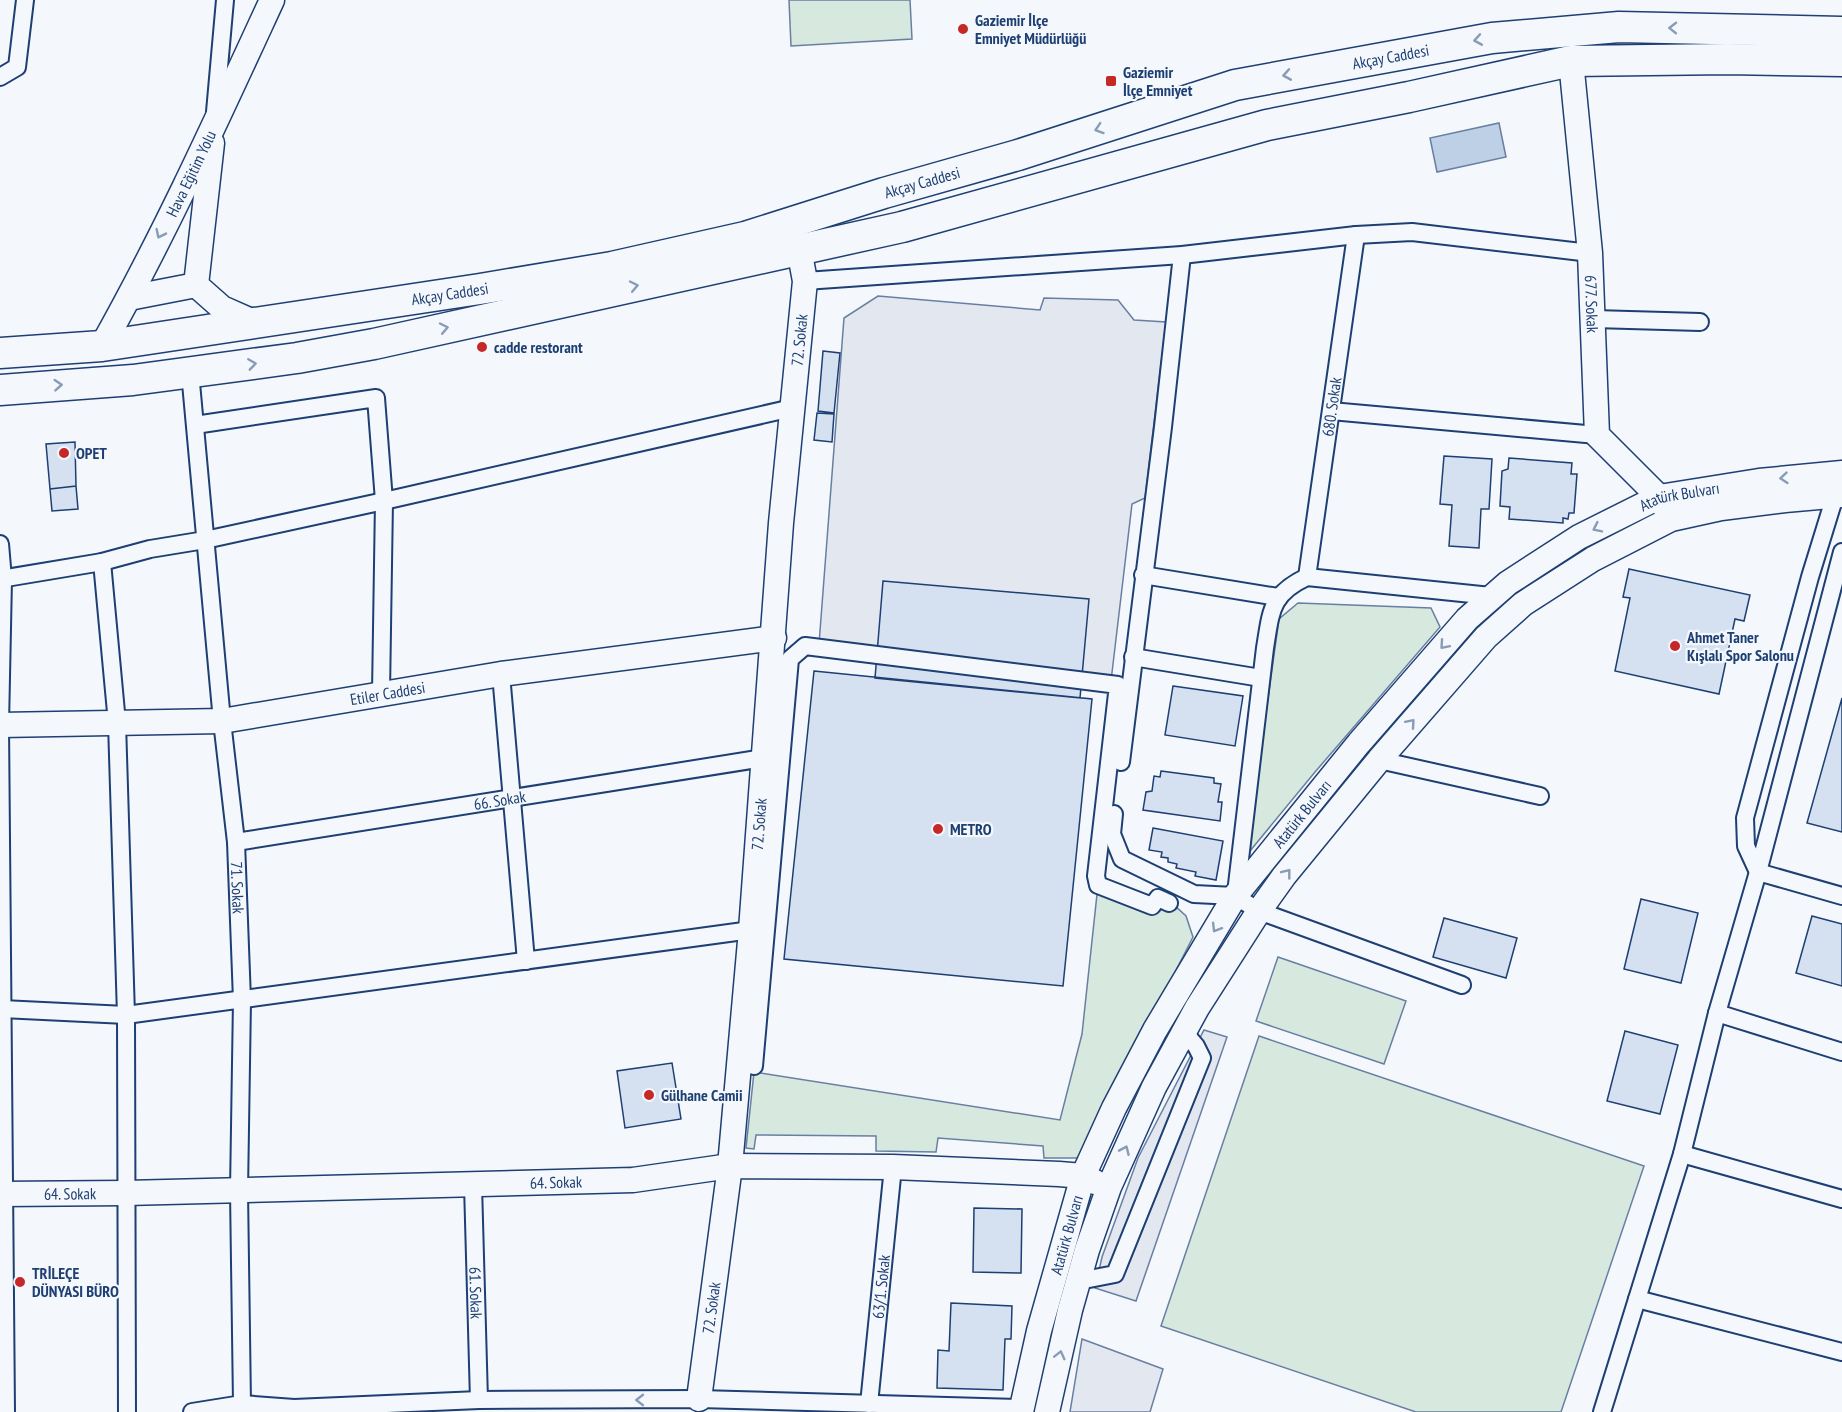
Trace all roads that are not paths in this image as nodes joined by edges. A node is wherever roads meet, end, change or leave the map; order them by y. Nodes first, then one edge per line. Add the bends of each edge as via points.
1 (26, 0) edge
2 (225, 0) edge
3 (272, 0) edge
4 (1842, 13) edge
5 (1731, 29) junction
6 (1842, 32) edge
7 (1728, 59) junction
8 (1571, 61) junction
9 (1842, 61) edge
10 (8, 67) edge
11 (1842, 73) edge
12 (0, 77) edge
13 (214, 125) junction
14 (1356, 236) junction
15 (799, 249) junction
16 (1590, 253) junction
17 (1182, 255) junction
18 (805, 281) junction
19 (196, 285) junction
20 (129, 298) junction
21 (1594, 318) junction
22 (256, 322) junction
23 (1700, 322) dead end
24 (102, 346) junction
25 (0, 353) edge
26 (190, 372) junction
27 (0, 390) edge
28 (792, 408) junction
29 (1331, 411) junction
30 (195, 425) junction
31 (1597, 435) junction
32 (1840, 488) edge
33 (1659, 497) junction
34 (384, 501) junction
35 (1671, 519) junction
36 (205, 540) junction
37 (0, 544) edge
38 (1842, 552) edge
39 (102, 562) junction
40 (1143, 575) junction
41 (1307, 577) junction
42 (1, 579) edge
43 (1491, 596) junction
44 (1278, 597) junction
45 (1835, 605) edge
46 (774, 638) junction
47 (1133, 657) junction
48 (501, 674) junction
49 (1261, 678) junction
50 (381, 693) junction
51 (222, 721) junction
52 (117, 723) junction
53 (0, 725) edge
54 (764, 758) junction
55 (1379, 760) junction
56 (1540, 796) dead end
57 (512, 799) junction
58 (236, 842) junction
59 (1758, 872) junction
60 (1235, 896) junction
61 (1842, 896) edge
62 (1170, 903) dead end
63 (1259, 911) junction
64 (751, 930) junction
65 (526, 961) junction
66 (1462, 985) dead end
67 (242, 1000) junction
68 (2, 1010) junction
69 (1717, 1013) junction
70 (126, 1015) junction
71 (1184, 1032) junction
72 (1842, 1052) edge
73 (754, 1066) dead end
74 (1682, 1154) junction
75 (730, 1166) junction
76 (893, 1167) junction
77 (1083, 1176) junction
78 (473, 1185) junction
79 (1109, 1187) junction
80 (239, 1191) junction
81 (126, 1193) junction
82 (2, 1194) edge
83 (1842, 1199) edge
84 (1078, 1281) junction
85 (1637, 1299) junction
86 (1842, 1352) edge
87 (479, 1400) junction
88 (242, 1404) junction
89 (869, 1404) junction
90 (698, 1406) edge
91 (783, 1407) edge
92 (294, 1410) edge
93 (1022, 1410) edge
94 (6, 1412) edge
95 (127, 1412) edge
96 (192, 1412) edge
97 (1047, 1412) edge
98 (1602, 1412) edge

1 - 10 street
2 - 13 street
3 - 13 street, Hava Eğitim Yolu
4 - 5 highway via 1799,12
5 - 6 highway, Akçay Caddesi
5 -> 22 highway, Akçay Caddesi via 1619,27 1492,38 1235,85 746,237 612,267
7 - 8 highway, Akçay Caddesi
7 - 9 highway, Akçay Caddesi
7 - 11 highway
8 - 15 highway, Akçay Caddesi via 1267,125 962,211
8 - 16 street, 677. Sokak
10 - 12 street
13 - 19 street
13 -> 20 street, Hava Eğitim Yolu
14 - 16 street via 1412,232
14 - 17 street
14 - 29 street, 680. Sokak
15 - 18 street, 72. Sokak
26 -> 15 highway, Akçay Caddesi via 374,344
16 - 21 street, 677. Sokak
17 - 18 street
17 - 40 street
18 - 28 street, 72. Sokak
19 - 20 street
19 - 22 street via 222,308
20 - 24 street, Hava Eğitim Yolu
21 - 23 street
21 - 31 street, 677. Sokak
22 - 24 highway, Akçay Caddesi
24 - 25 highway, Akçay Caddesi
27 -> 26 highway, Akçay Caddesi
26 - 30 street, 71. Sokak
28 - 34 street
28 - 46 street, 72. Sokak
29 - 31 street
29 - 41 street, 680. Sokak
30 - 34 street via 376,398
30 - 36 street, 71. Sokak
31 - 33 street
32 -> 33 street, Atatürk Bulvarı via 1759,481
32 - 35 street, Atatürk Bulvarı
32 - 59 street via 1810,577 1745,818 1746,846
33 - 35 street
33 -> 43 street, Atatürk Bulvarı via 1579,537
34 - 36 street
34 - 50 street
55 -> 35 street, Atatürk Bulvarı via 1486,637 1523,604 1593,559
36 - 39 street
36 - 51 street, 71. Sokak
37 - 42 street
38 - 45 street
39 - 42 street
39 - 52 street
40 - 44 street
40 - 47 street
41 - 43 street
41 - 44 street
42 - 53 street
43 -> 60 street, Atatürk Bulvarı via 1359,743
44 - 49 street via 1270,614
45 - 59 street
46 - 48 street, Etiler Caddesi
46 - 54 street, 72. Sokak
47 - 49 street
47 - 60 street via 1112,834 1122,859 1194,894
48 - 50 street, Etiler Caddesi
48 - 57 street
49 - 60 street
50 - 51 street, Etiler Caddesi
51 - 52 street, Etiler Caddesi
51 - 58 street, 71. Sokak
52 - 53 street, Etiler Caddesi
52 - 70 street
53 - 68 street
54 - 57 street, 66. Sokak
54 - 64 street, 72. Sokak
55 - 56 street
63 -> 55 street, Atatürk Bulvarı
57 - 58 street, 66. Sokak
57 - 65 street
58 - 67 street, 71. Sokak
59 - 61 street
59 - 69 street
60 - 63 street
60 -> 77 street, Atatürk Bulvarı via 1155,1030
62 - 73 street via 1158,898 1152,906 1098,885 1118,685 805,646 790,659
63 - 66 street
63 - 71 street, Atatürk Bulvarı
64 - 65 street
64 - 75 street, 72. Sokak
65 - 67 street
67 - 70 street
67 - 80 street, 71. Sokak
68 - 70 street
68 - 82 street
69 - 72 street
69 - 74 street
70 - 81 street
79 -> 71 street, Atatürk Bulvarı
71 - 84 street via 1202,1058 1115,1274
74 - 83 street
74 - 85 street
75 - 76 street, 64. Sokak
75 - 78 street, 64. Sokak via 633,1180
75 - 90 street, 72. Sokak
76 - 77 street, 64. Sokak
76 - 89 street, 63/1. Sokak
77 - 79 street, 64. Sokak
77 - 93 street, Atatürk Bulvarı via 1039,1331
78 - 80 street, 64. Sokak
78 - 87 street, 61. Sokak
79 - 84 street, Atatürk Bulvarı
80 - 81 street, 64. Sokak
80 - 88 street, 71. Sokak
81 - 82 street, 64. Sokak
81 - 95 street
82 - 94 street
97 -> 84 street, Atatürk Bulvarı
85 - 86 street
85 - 98 street
90 -> 87 street
87 - 92 street
88 - 92 street
88 - 96 street
89 - 91 street
89 - 93 street
90 - 91 street

